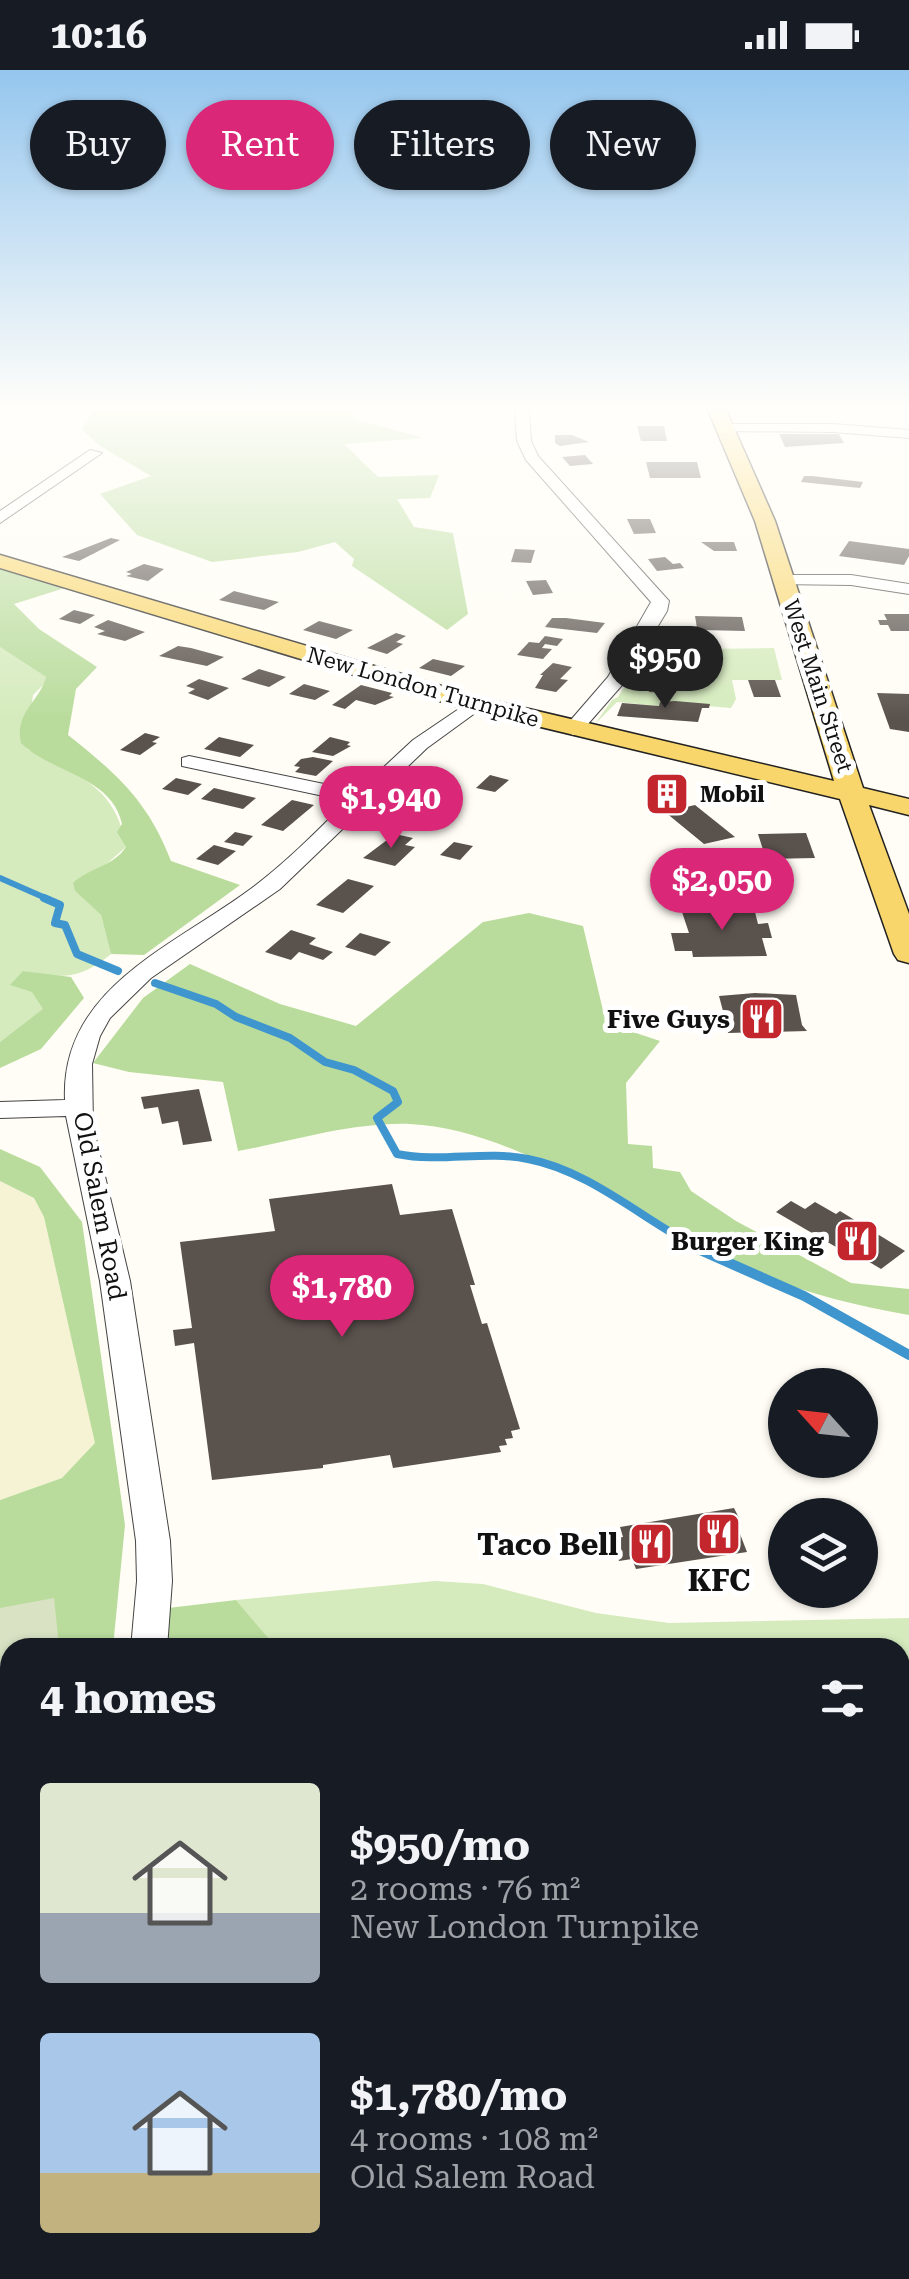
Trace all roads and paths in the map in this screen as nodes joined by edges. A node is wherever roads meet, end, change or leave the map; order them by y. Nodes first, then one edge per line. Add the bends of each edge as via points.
1 (581, 513) edge
2 (758, 513) edge
3 (0, 560) edge
4 (784, 580) junction
5 (909, 589) edge
6 (475, 704) junction
7 (573, 730) junction
8 (189, 762) dead end
9 (852, 794) junction
10 (364, 798) junction
11 (909, 807) edge
12 (909, 954) edge
13 (79, 1108) junction
14 (0, 1110) edge
15 (150, 1638) edge

1 - 7 street via 660,601 616,680
2 - 4 main road, West Main Street
3 - 6 main road, New London Turnpike
4 - 5 street
4 - 9 main road, West Main Street
6 - 7 main road, New London Turnpike
6 - 10 street, Old Salem Road via 414,749
7 - 9 main road, New London Turnpike
8 - 10 street
9 - 11 main road, New London Turnpike
9 - 12 main road, West Main Street
10 - 13 street, Old Salem Road via 256,897 126,987 105,1009 81,1060
13 - 14 street
13 - 15 street, Old Salem Road via 139,1434 156,1569

